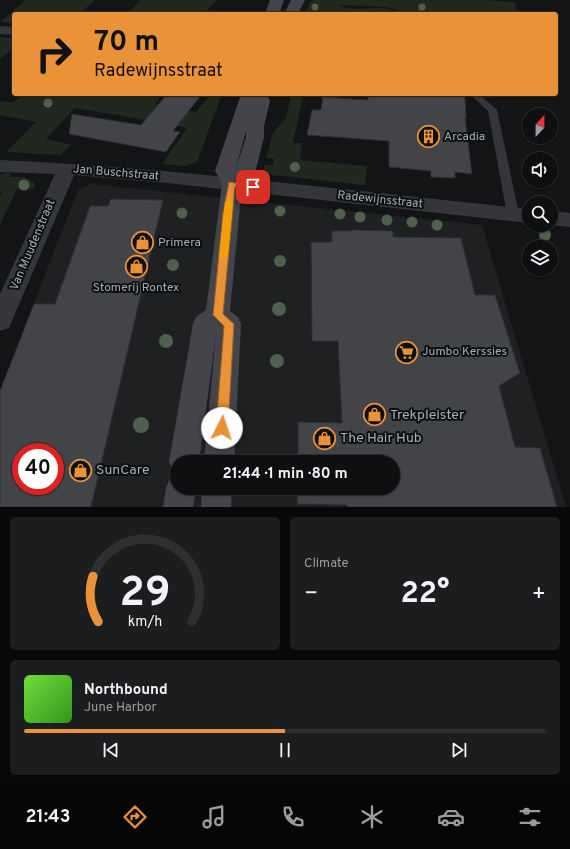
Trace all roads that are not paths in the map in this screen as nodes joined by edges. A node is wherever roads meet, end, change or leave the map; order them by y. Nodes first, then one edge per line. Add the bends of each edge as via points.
1 (277, 0) edge
2 (298, 0) edge
3 (273, 12) edge
4 (292, 12) edge
5 (0, 30) edge
6 (12, 31) edge
7 (248, 96) edge
8 (263, 96) edge
9 (476, 96) edge
10 (0, 166) edge
11 (66, 169) junction
12 (232, 184) junction
13 (521, 215) edge
14 (558, 219) edge
15 (570, 220) edge
16 (218, 315) junction
17 (0, 321) edge
18 (185, 455) edge
19 (220, 455) edge
20 (180, 495) edge
21 (217, 495) edge
22 (178, 507) edge
23 (216, 507) edge

1 - 3 street
2 - 4 street
5 - 6 street
7 - 12 street via 226,163 225,171
8 - 12 street via 245,173
9 - 13 lane via 492,110
10 - 11 street, Jan Buschstraat
11 - 12 street, Jan Buschstraat
11 - 17 street, Van Muudenstraat
12 - 13 street, Radewijnsstraat
12 - 16 street
14 - 15 street
16 - 18 street via 205,324
16 - 19 street via 229,324
20 - 22 street
21 - 23 street

